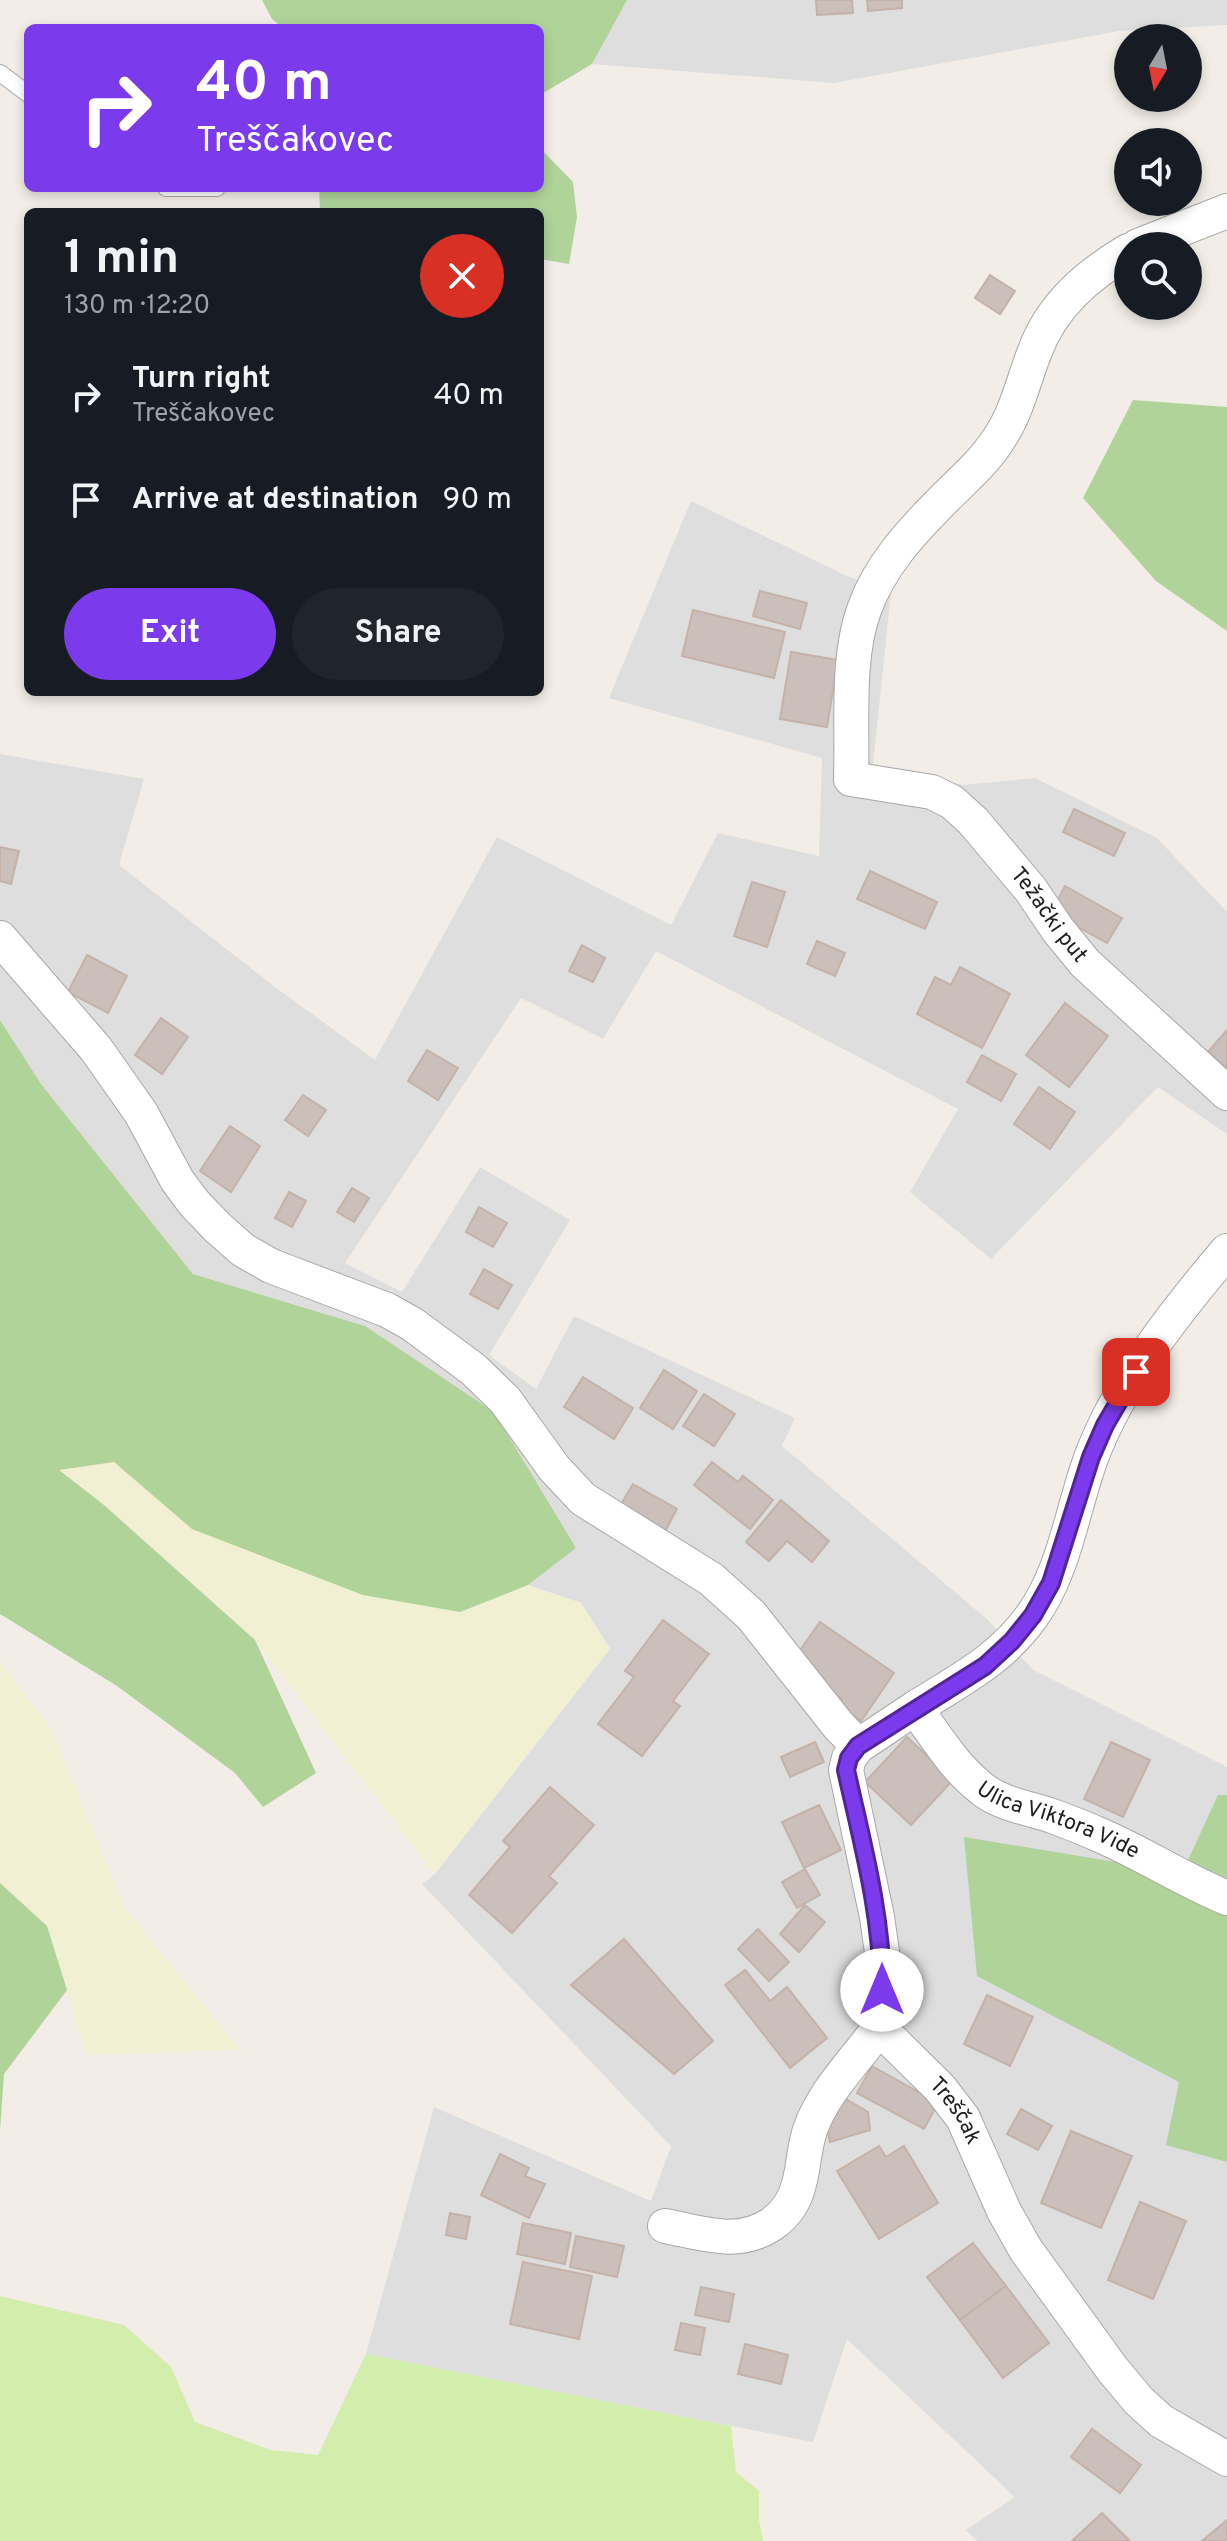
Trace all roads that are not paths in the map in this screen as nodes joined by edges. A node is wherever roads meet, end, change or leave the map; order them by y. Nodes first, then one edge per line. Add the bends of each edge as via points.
1 (0, 73) edge
2 (24, 91) edge
3 (1227, 211) edge
4 (1174, 232) edge
5 (1114, 260) edge
6 (0, 938) edge
7 (1227, 1093) edge
8 (1227, 1251) edge
9 (915, 1708) junction
10 (858, 1746) junction
11 (1227, 1898) edge
12 (879, 2028) junction
13 (665, 2226) dead end
14 (1227, 2459) edge

1 - 2 lane
3 - 4 street
5 - 7 street, Težački put via 1085,279 1049,319 999,439 915,530 873,585 856,645 851,779 932,792 952,802 1031,890 1085,963
6 - 10 street via 96,1049 141,1113 177,1180 217,1227 271,1266 387,1310 473,1369 505,1400 583,1499 711,1579 751,1615
8 - 9 street via 1148,1353 1105,1425 1051,1583 1033,1615 985,1666
9 - 10 street
9 - 11 street, Ulica Viktora Vide via 957,1767 984,1791 1096,1833
10 - 12 street via 846,1770 882,1952
12 - 13 street via 819,2109 793,2203 781,2218 747,2237
12 - 14 street, Treščak via 963,2118 1026,2250 1113,2370 1161,2421

